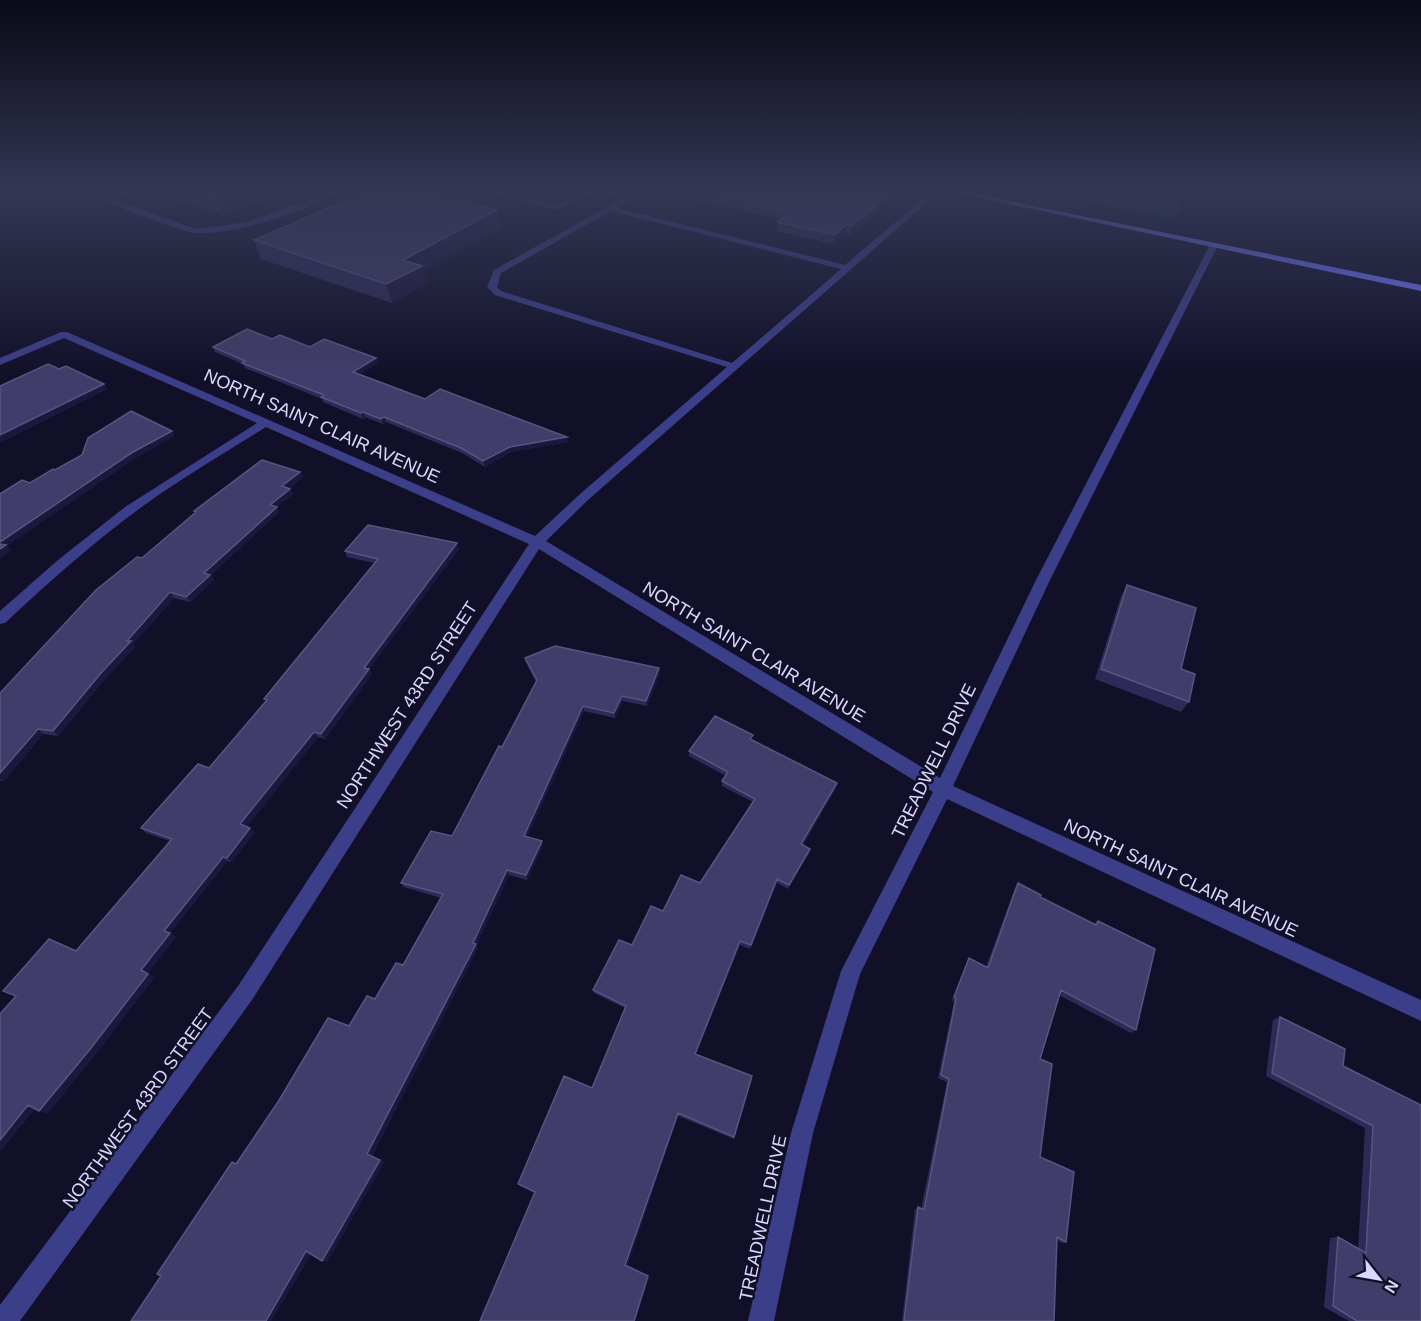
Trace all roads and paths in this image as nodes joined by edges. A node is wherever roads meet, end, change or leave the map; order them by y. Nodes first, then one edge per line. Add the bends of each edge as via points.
1 (530, 254) edge
2 (789, 254) edge
3 (863, 254) edge
4 (1210, 254) edge
5 (1256, 254) edge
6 (846, 268) junction
7 (1421, 288) edge
8 (0, 362) edge
9 (734, 366) junction
10 (266, 422) junction
11 (537, 543) junction
12 (0, 619) edge
13 (943, 789) junction
14 (1421, 1011) edge
15 (4, 1321) edge
16 (761, 1321) edge

1 - 9 street via 497,273 492,287 498,293
2 - 6 street
3 - 6 street, NORTHWEST 43RD STREET
4 - 13 street, TREADWELL DRIVE via 1043,580
5 - 7 main road
6 - 9 street, NORTHWEST 43RD STREET
8 - 10 street, NORTH SAINT CLAIR AVENUE via 64,334
9 - 11 street, NORTHWEST 43RD STREET
10 - 11 street, NORTH SAINT CLAIR AVENUE
10 - 12 street via 136,506 38,583
11 - 13 street, NORTH SAINT CLAIR AVENUE
11 - 15 street, NORTHWEST 43RD STREET via 245,993
13 - 14 street, NORTH SAINT CLAIR AVENUE
13 - 16 street, TREADWELL DRIVE via 850,971 802,1133

